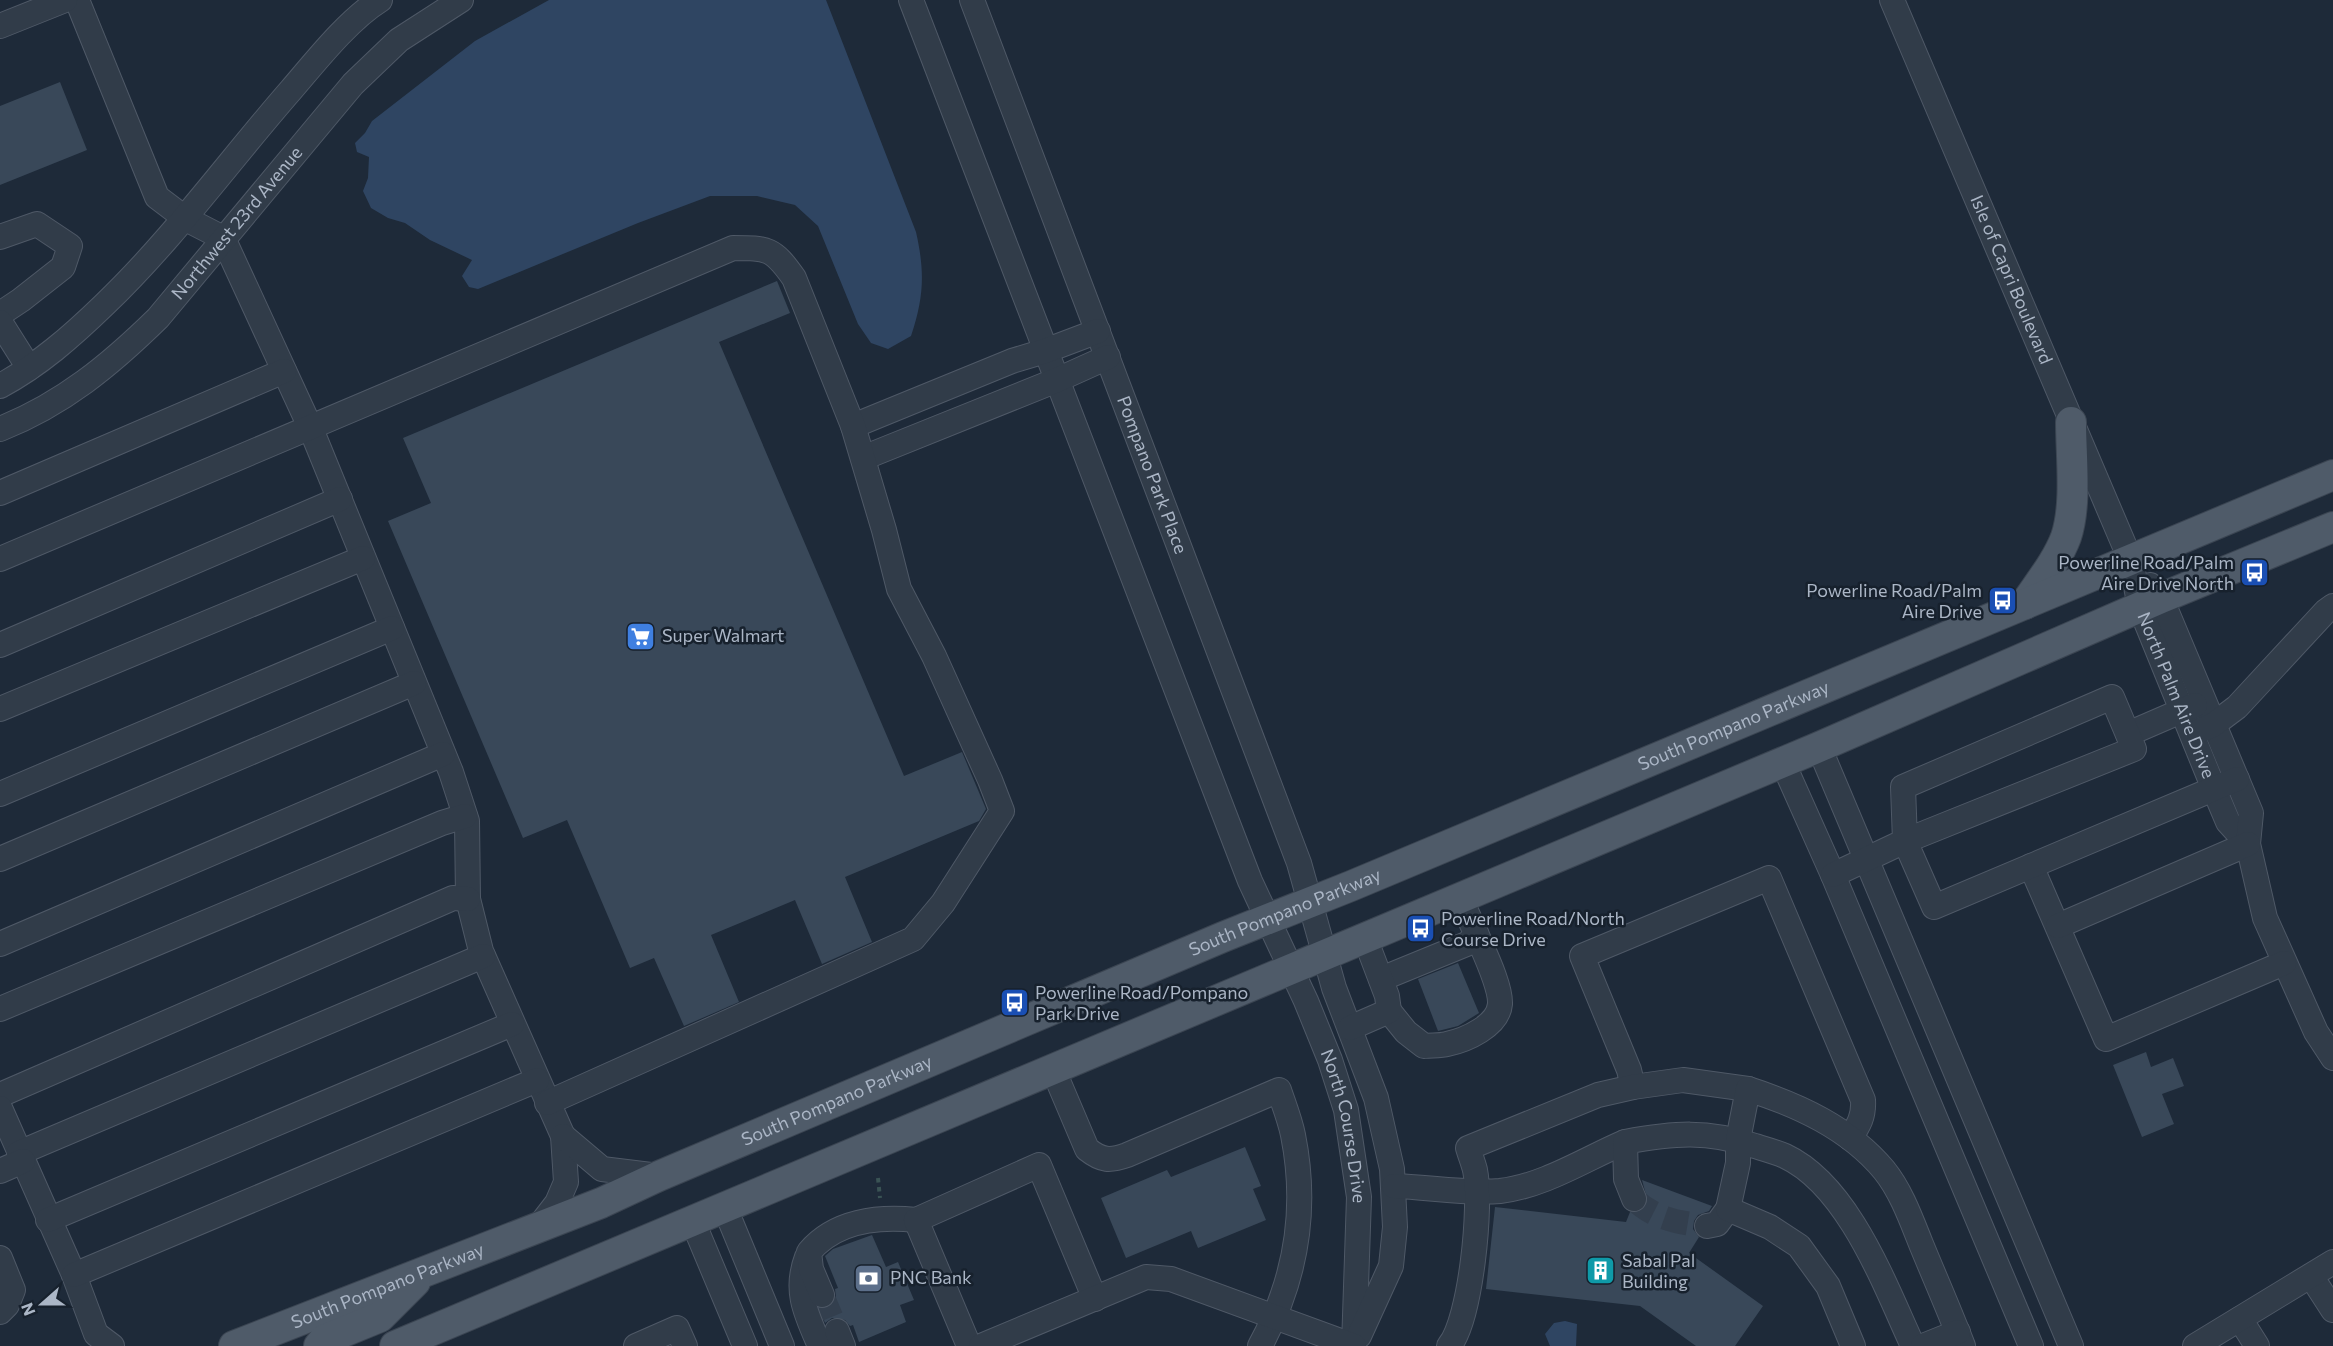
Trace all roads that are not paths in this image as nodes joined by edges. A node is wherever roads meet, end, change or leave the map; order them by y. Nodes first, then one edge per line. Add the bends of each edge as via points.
1 (65, 0) edge
2 (77, 0) edge
3 (380, 0) edge
4 (461, 0) edge
5 (911, 0) edge
6 (972, 0) edge
7 (1892, 0) edge
8 (0, 26) edge
9 (186, 219) junction
10 (0, 237) edge
11 (223, 238) junction
12 (0, 314) edge
13 (0, 322) edge
14 (1098, 331) junction
15 (1045, 351) junction
16 (1108, 357) junction
17 (28, 368) junction
18 (284, 371) junction
19 (1057, 381) junction
20 (0, 386) edge
21 (2072, 422) junction
22 (854, 426) junction
23 (0, 429) edge
24 (311, 429) junction
25 (863, 458) junction
26 (2333, 474) edge
27 (0, 493) edge
28 (340, 499) junction
29 (2333, 527) edge
30 (363, 558) junction
31 (0, 559) edge
32 (2131, 561) junction
33 (2150, 602) junction
34 (2025, 604) junction
35 (2333, 606) edge
36 (392, 628) junction
37 (0, 645) edge
38 (414, 683) junction
39 (2193, 706) junction
40 (0, 709) edge
41 (2202, 729) junction
42 (2128, 734) junction
43 (1819, 747) junction
44 (443, 754) junction
45 (1783, 763) junction
46 (2237, 779) junction
47 (2214, 789) junction
48 (0, 794) edge
49 (465, 816) junction
50 (1905, 841) junction
51 (2248, 844) junction
52 (0, 859) edge
53 (1866, 860) junction
54 (2031, 866) junction
55 (1833, 875) junction
56 (1460, 898) junction
57 (468, 899) junction
58 (1311, 902) junction
59 (1268, 919) junction
60 (2058, 926) junction
61 (1476, 933) junction
62 (1365, 938) junction
63 (0, 944) edge
64 (1325, 955) junction
65 (483, 956) junction
66 (2284, 963) junction
67 (1291, 969) junction
68 (1381, 979) junction
69 (0, 1009) edge
70 (1389, 1011) junction
71 (1931, 1014) junction
72 (512, 1024) junction
73 (1350, 1028) junction
74 (1898, 1032) junction
75 (2333, 1058) edge
76 (1053, 1069) junction
77 (537, 1080) junction
78 (1633, 1087) junction
79 (1748, 1089) junction
80 (0, 1095) edge
81 (547, 1103) junction
82 (0, 1108) edge
83 (564, 1136) junction
84 (1850, 1138) junction
85 (1738, 1140) junction
86 (1625, 1142) junction
87 (21, 1157) junction
88 (0, 1171) edge
89 (659, 1176) junction
90 (1394, 1186) junction
91 (1476, 1191) junction
92 (2007, 1194) junction
93 (1634, 1199) tunnel mouth
94 (725, 1208) junction
95 (1728, 1209) junction
96 (1974, 1210) junction
97 (48, 1220) junction
98 (916, 1220) junction
99 (693, 1222) junction
100 (1707, 1226) dead end
101 (537, 1229) junction
102 (809, 1252) junction
103 (0, 1258) edge
104 (2333, 1262) edge
105 (423, 1274) junction
106 (74, 1275) junction
107 (2311, 1276) junction
108 (822, 1294) tunnel mouth
109 (1095, 1299) junction
110 (2333, 1310) edge
111 (0, 1312) edge
112 (1275, 1318) junction
113 (2240, 1319) junction
114 (1960, 1339) edge
115 (833, 1341) edge
116 (112, 1346) edge
117 (234, 1346) edge
118 (319, 1346) edge
119 (395, 1346) edge
120 (636, 1346) edge
121 (685, 1346) edge
122 (745, 1346) edge
123 (782, 1346) edge
124 (969, 1346) edge
125 (981, 1346) edge
126 (1260, 1346) edge
127 (1354, 1346) edge
128 (1449, 1346) edge
129 (1853, 1346) edge
130 (1913, 1346) edge
131 (1923, 1346) edge
132 (2031, 1346) edge
133 (2071, 1346) edge
134 (2195, 1346) edge
135 (2257, 1346) edge

1 - 8 street
2 - 9 street via 157,197
3 - 9 street via 321,55 244,143
4 - 11 street, Northwest 23rd Avenue via 399,40 352,84
5 - 15 street
6 - 14 street, Pompano Park Place
7 - 21 street, Isle of Capri Boulevard
9 - 11 street
9 - 17 street via 72,336
10 - 12 street via 37,224 70,246 63,267
11 - 18 street
11 - 23 street, Northwest 23rd Avenue via 158,318 123,352 81,386
13 - 17 street
14 - 15 street
14 - 16 street, Pompano Park Place
15 - 19 street
15 - 22 street
16 - 19 street
16 - 58 street, Pompano Park Place
17 - 20 street
18 - 24 street
18 - 27 street
19 - 25 street
19 - 59 street
21 - 32 street, Isle of Capri Boulevard
21 - 34 main road via 2072,508 2066,536
22 - 24 street via 794,278 780,258 763,248 733,248
22 - 25 street
24 - 28 street
24 - 31 street
25 - 81 street via 899,589 962,718 1002,812 942,903 913,939
26 - 32 main road, South Pompano Parkway
28 - 30 street
28 - 37 street
29 - 33 main road
30 - 36 street
30 - 40 street
32 - 33 street, North Palm Aire Drive
32 - 34 main road, South Pompano Parkway
33 - 39 street, North Palm Aire Drive
33 - 43 main road
34 - 58 main road, South Pompano Parkway
35 - 41 street via 2237,707
36 - 38 street
36 - 48 street
38 - 44 street
38 - 52 street
39 - 41 street, North Palm Aire Drive
39 - 42 street
41 - 46 street, North Palm Aire Drive
41 - 47 street, North Palm Aire Drive
42 - 50 street via 2134,750
42 - 50 street via 2112,697 1903,787
43 - 45 main road
43 - 53 street
44 - 49 street
44 - 63 street
45 - 55 street
45 - 56 main road
46 - 47 street
46 - 51 street, North Palm Aire Drive via 2251,813
47 - 51 street, North Palm Aire Drive via 2228,822
47 - 54 street
49 - 57 street
49 - 69 street
50 - 53 street
50 - 54 street via 1934,907
51 - 60 street
51 - 66 street, North Palm Aire Drive via 2265,918
53 - 55 street
53 - 71 street
54 - 60 street
55 - 74 street
56 - 61 street
56 - 62 main road
57 - 65 street
57 - 80 street via 453,898
58 - 59 main road, South Pompano Parkway
58 - 64 street, Pompano Park Place
59 - 67 street, North Course Drive
59 - 89 main road, South Pompano Parkway
60 - 66 street via 2106,1039
61 - 68 street via 1469,943
61 - 70 street via 1500,1003 1494,1020 1448,1044 1424,1046
62 - 64 main road
62 - 68 street
64 - 67 main road
64 - 73 street, North Course Drive
65 - 72 street
65 - 87 street
66 - 75 street, North Palm Aire Drive via 2316,1032
67 - 76 main road
67 - 127 street, North Course Drive via 1333,1068 1354,1152 1360,1221
68 - 70 street
70 - 73 street
71 - 74 street
71 - 92 street
72 - 77 street
72 - 97 street
73 - 90 street, North Course Drive via 1376,1098
74 - 96 street
76 - 94 main road
76 - 112 street via 1087,1149 1110,1161 1280,1090 1293,1134 1299,1182 1298,1235 1290,1276
77 - 81 street
77 - 106 street
78 - 79 street via 1683,1080
78 - 84 street via 1582,956 1769,878 1863,1100 1864,1112
78 - 91 street via 1598,1095 1468,1148
79 - 84 street via 1808,1112
79 - 85 street
81 - 83 street
82 - 87 street
83 - 89 street via 602,1169
83 - 101 street via 566,1182 557,1203
84 - 114 street via 1885,1172 1905,1206
85 - 86 street via 1695,1133
85 - 95 street via 1738,1163
85 - 130 street via 1786,1156 1811,1173 1842,1207 1868,1250
86 - 91 street via 1534,1182 1501,1191
86 - 93 street via 1626,1179
87 - 88 street
87 - 97 street
89 - 101 main road, South Pompano Parkway
90 - 91 street
90 - 127 street, North Course Drive via 1391,1266
91 - 128 street via 1470,1284 1457,1337
92 - 96 street
92 - 133 street
94 - 99 main road
94 - 123 street
95 - 100 street via 1717,1224
95 - 129 street via 1770,1227 1799,1246 1828,1286
96 - 132 street
97 - 106 street
98 - 102 street via 876,1218 858,1222 819,1240
98 - 109 street via 1039,1165
98 - 124 street
99 - 119 main road
99 - 122 street
101 - 105 main road, South Pompano Parkway
102 - 108 street via 811,1269
102 - 115 street via 801,1272 804,1308
103 - 111 street via 14,1290
104 - 107 street
105 - 117 main road, South Pompano Parkway
105 - 118 main road via 380,1317 324,1340
106 - 116 street via 96,1334
107 - 110 street
107 - 113 street
109 - 112 street via 1146,1277 1171,1279
109 - 125 street
112 - 126 street
112 - 127 street
113 - 134 street
113 - 135 street
114 - 131 street
120 - 121 street via 677,1328

